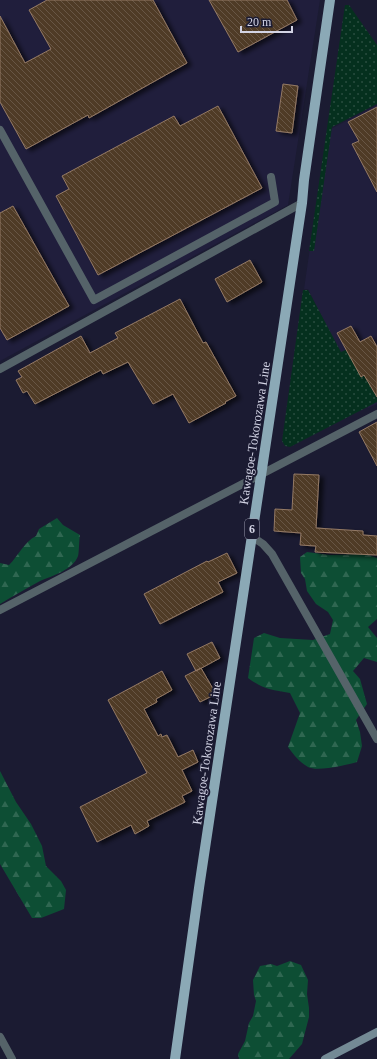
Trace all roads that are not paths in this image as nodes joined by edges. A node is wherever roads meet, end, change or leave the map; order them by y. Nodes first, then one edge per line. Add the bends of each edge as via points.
1 (330, 0) edge
2 (0, 130) edge
3 (271, 177) dead end
4 (302, 203) junction
5 (0, 369) edge
6 (377, 414) edge
7 (261, 474) junction
8 (251, 536) junction
9 (0, 610) edge
10 (377, 739) edge
11 (377, 1032) edge
12 (0, 1037) edge
13 (12, 1059) edge
14 (175, 1059) edge
15 (325, 1059) edge

1 - 4 main road, Kawagoe-Tokorozawa Line / 6
2 - 3 street via 94,300 275,202
4 - 5 street
4 - 7 main road, Kawagoe-Tokorozawa Line / 6
6 - 7 street
7 - 8 main road, Kawagoe-Tokorozawa Line / 6
7 - 9 street
8 - 10 street via 272,554
8 - 14 main road, Kawagoe-Tokorozawa Line / 6
11 - 15 main road
12 - 13 street

